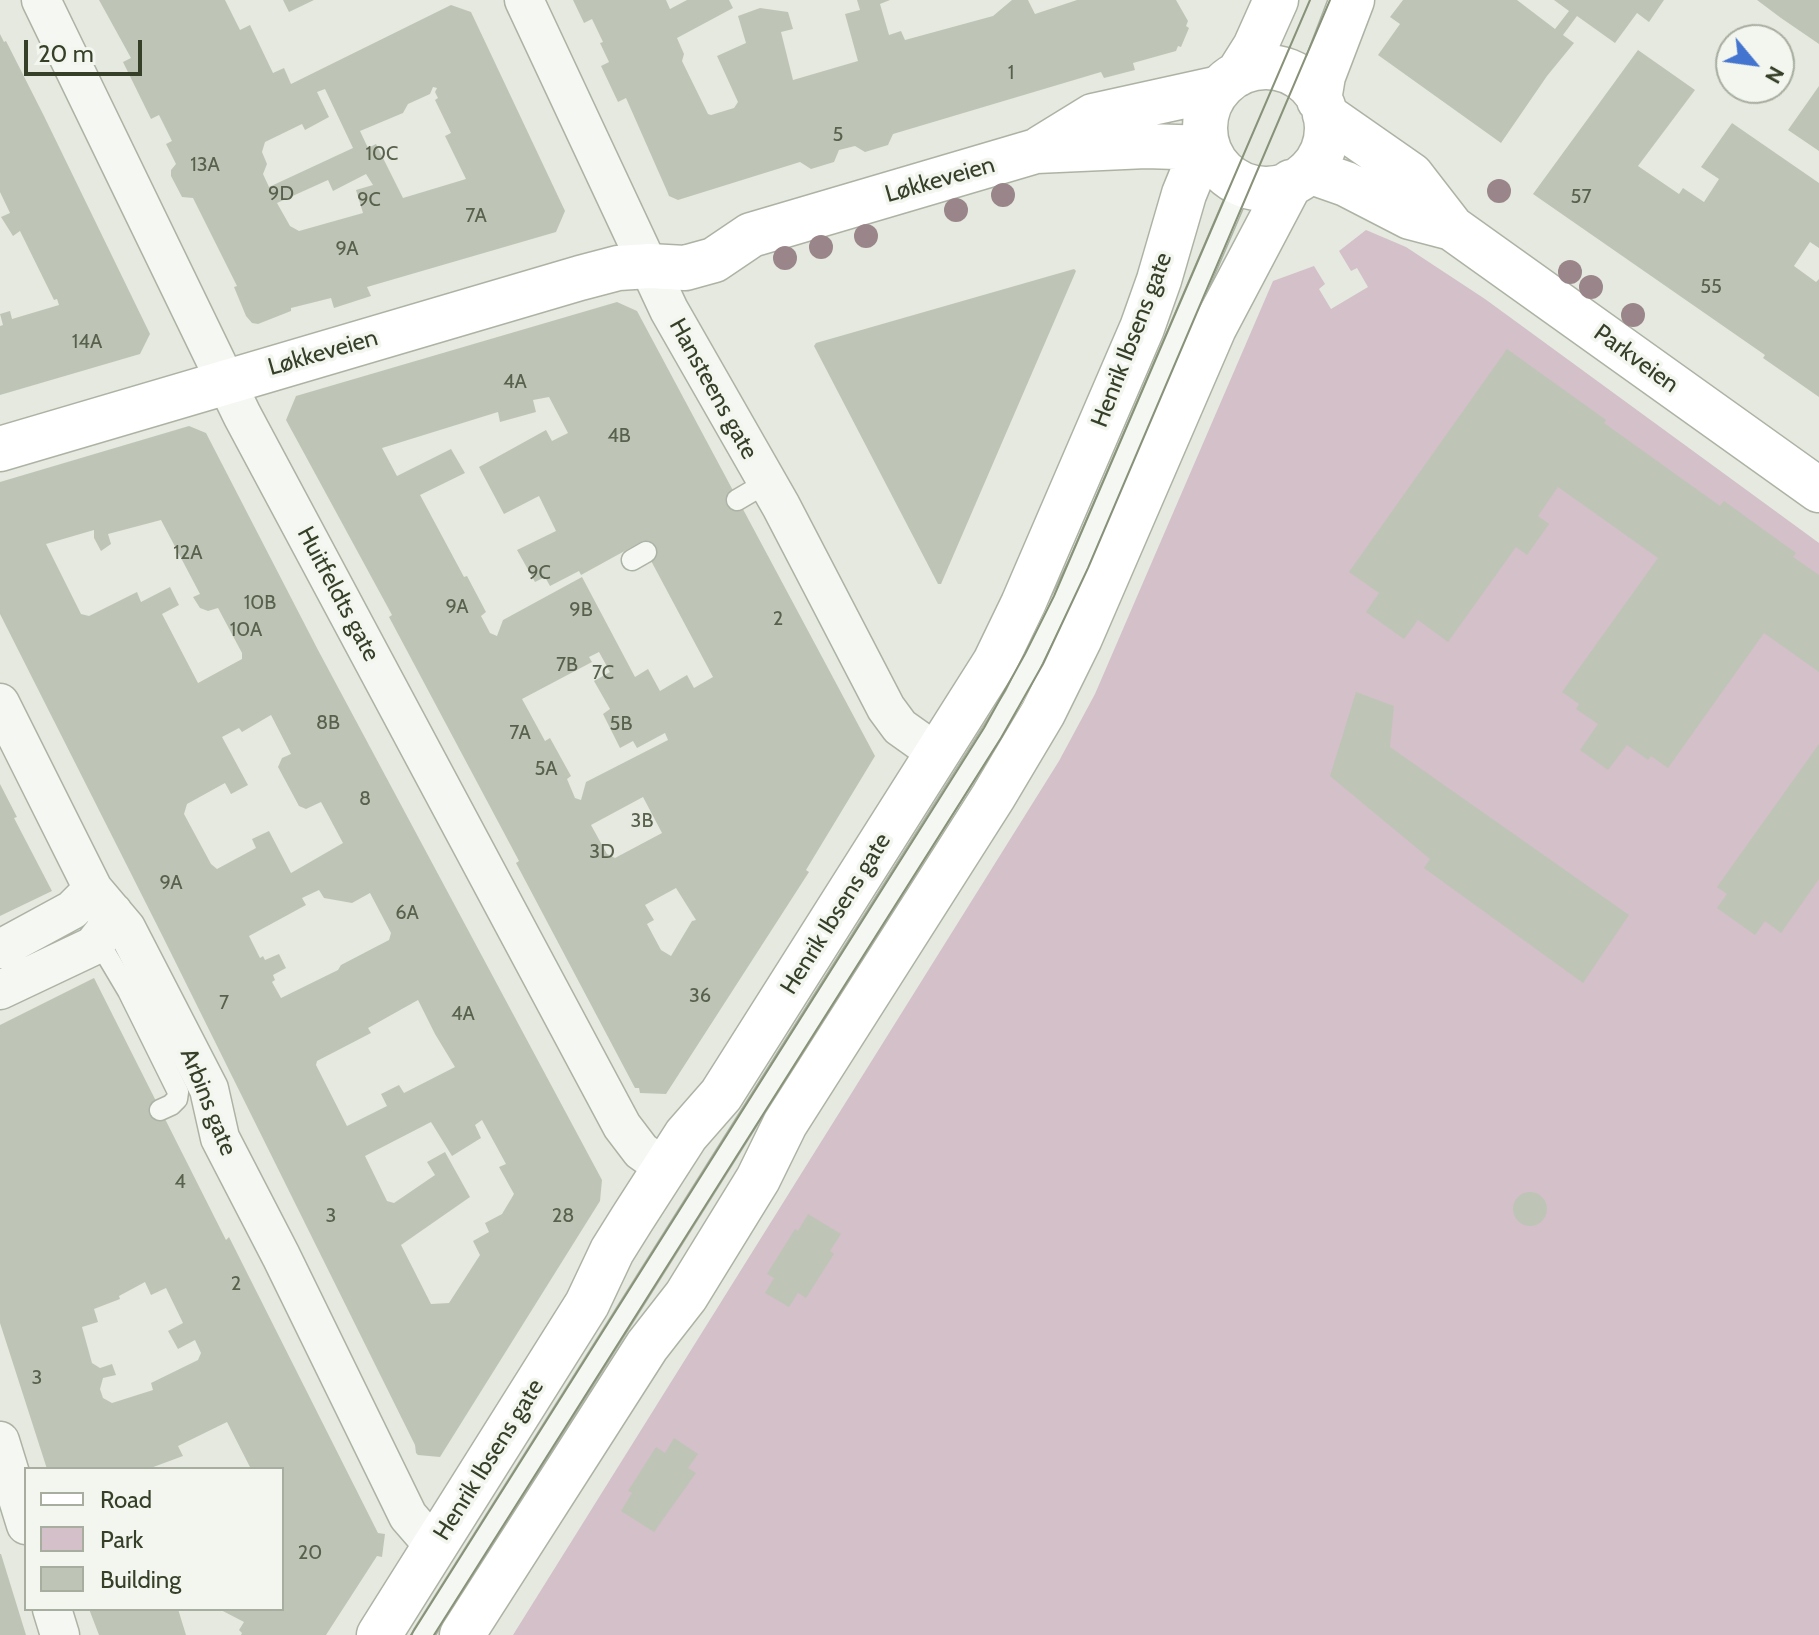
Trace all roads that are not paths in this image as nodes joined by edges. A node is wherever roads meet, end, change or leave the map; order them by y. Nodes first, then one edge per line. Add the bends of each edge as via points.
1 (41, 0) edge
2 (524, 0) edge
3 (1276, 0) edge
4 (1352, 0) edge
5 (1229, 81) junction
6 (1322, 107) junction
7 (1208, 148) junction
8 (1036, 151) junction
9 (1300, 177) junction
10 (1242, 184) junction
11 (1452, 228) junction
12 (649, 266) junction
13 (225, 382) junction
14 (0, 449) edge
15 (1819, 490) edge
16 (0, 703) edge
17 (938, 754) junction
18 (111, 910) junction
19 (93, 946) junction
20 (0, 949) edge
21 (0, 990) edge
22 (160, 1110) dead end
23 (665, 1168) junction
24 (2, 1454) edge
25 (24, 1519) edge
26 (434, 1546) junction
27 (53, 1611) edge
28 (60, 1635) edge
29 (379, 1635) edge
30 (423, 1635) edge
31 (462, 1635) edge

1 - 13 street, Huitfeldts gate
2 - 12 street, Hansteens gate
3 - 5 main road via 1255,47
4 - 6 main road via 1323,76
5 - 6 main road via 1266,67 1281,69 1306,83
5 - 7 main road via 1213,99 1205,123
5 - 8 main road, Løkkeveien via 1093,116
6 - 9 main road via 1325,139 1317,161
6 - 11 main road, Parkveien via 1411,175
7 - 8 main road, Løkkeveien
7 - 10 main road via 1223,171
7 - 17 main road, Henrik Ibsens gate via 1184,194 1142,328 1023,604 995,662
8 - 12 main road, Løkkeveien via 751,235 705,231 676,240
9 - 10 main road via 1262,189
9 - 11 main road, Parkveien via 1346,184 1410,217
9 - 31 main road via 1214,328 1043,713 785,1124 758,1179 686,1296 647,1346
10 - 30 lane via 1079,564 1015,696
11 - 15 main road, Parkveien
12 - 13 main road, Løkkeveien via 580,278
12 - 17 street, Hansteens gate via 751,491 892,719
13 - 14 main road, Løkkeveien
13 - 23 street, Huitfeldts gate via 622,1126 641,1151
16 - 18 street, Arbins gate
17 - 23 main road, Henrik Ibsens gate via 721,1095
18 - 19 street
18 - 20 street via 72,910
18 - 26 street, Arbins gate via 209,1089 220,1138 408,1516
19 - 21 street
19 - 22 lane via 106,954 128,991 178,1092 177,1099
23 - 26 main road, Henrik Ibsens gate via 612,1251 587,1304
24 - 25 street
26 - 29 main road, Henrik Ibsens gate
27 - 28 street

